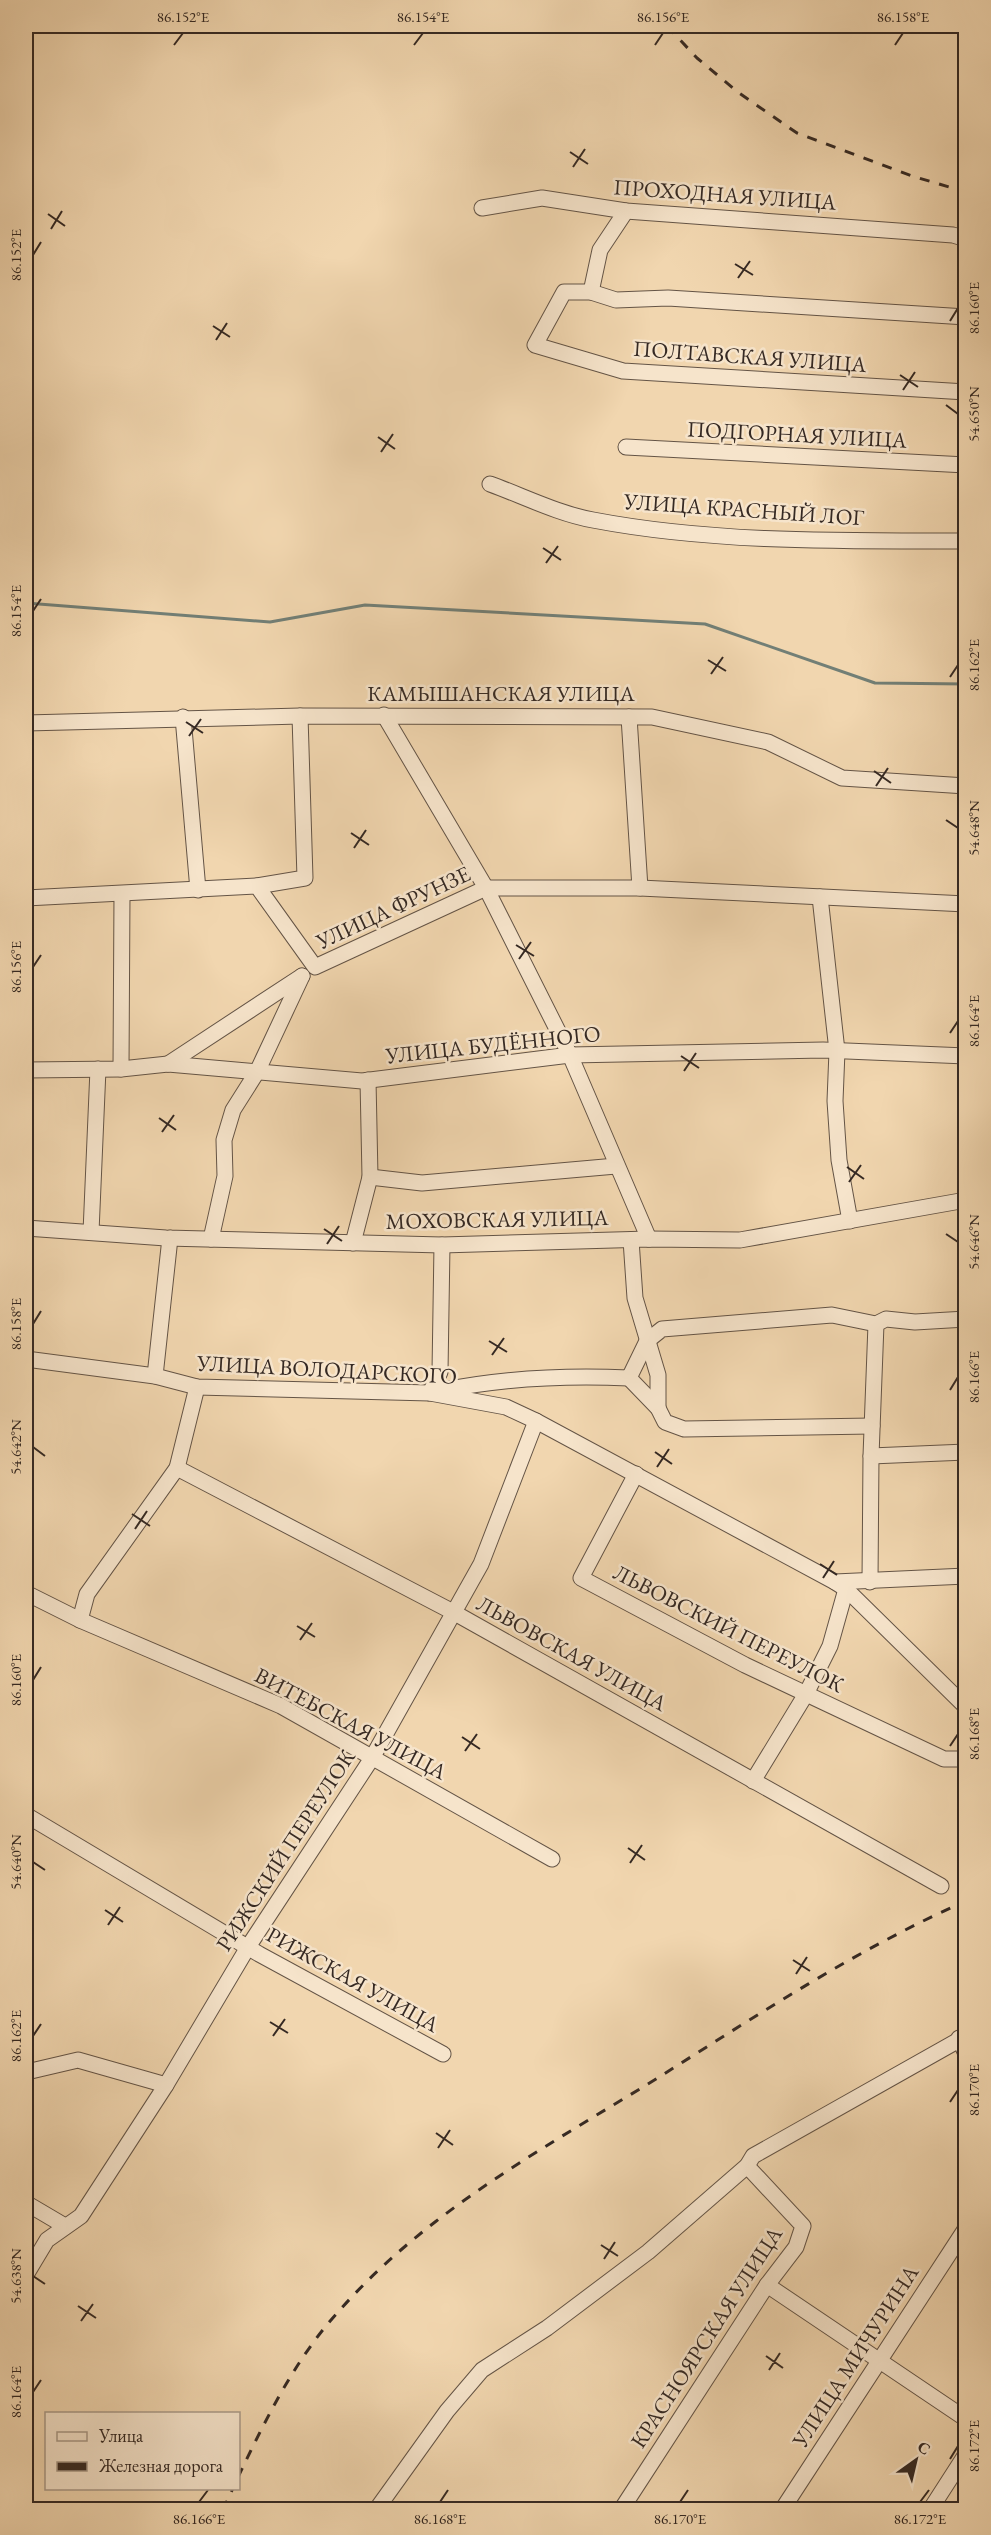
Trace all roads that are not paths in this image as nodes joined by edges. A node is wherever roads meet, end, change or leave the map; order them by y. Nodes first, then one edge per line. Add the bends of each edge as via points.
1 (482, 208) dead end
2 (626, 211) junction
3 (966, 239) edge
4 (591, 292) junction
5 (966, 317) edge
6 (966, 393) edge
7 (626, 447) dead end
8 (966, 465) edge
9 (490, 484) dead end
10 (966, 541) edge
11 (384, 715) junction
12 (300, 716) junction
13 (183, 717) junction
14 (628, 717) junction
15 (26, 723) edge
16 (966, 786) edge
17 (257, 886) junction
18 (486, 888) junction
19 (640, 888) junction
20 (198, 890) junction
21 (122, 894) junction
22 (820, 897) junction
23 (26, 898) edge
24 (966, 904) edge
25 (308, 972) junction
26 (837, 1051) junction
27 (570, 1055) junction
28 (966, 1056) edge
29 (168, 1064) junction
30 (98, 1069) junction
31 (120, 1069) junction
32 (26, 1070) edge
33 (257, 1072) junction
34 (368, 1080) junction
35 (616, 1166) junction
36 (370, 1177) junction
37 (966, 1200) edge
38 (849, 1221) junction
39 (26, 1228) edge
40 (91, 1232) junction
41 (170, 1238) junction
42 (211, 1239) junction
43 (649, 1239) junction
44 (631, 1240) junction
45 (352, 1243) junction
46 (442, 1245) junction
47 (966, 1319) edge
48 (876, 1324) junction
49 (647, 1341) junction
50 (28, 1363) edge
51 (155, 1376) junction
52 (629, 1378) junction
53 (197, 1387) junction
54 (430, 1393) junction
55 (658, 1408) junction
56 (536, 1421) junction
57 (872, 1426) junction
58 (966, 1452) edge
59 (871, 1456) junction
60 (177, 1468) junction
61 (636, 1474) junction
62 (966, 1576) edge
63 (870, 1582) junction
64 (840, 1585) junction
65 (26, 1593) edge
66 (453, 1612) junction
67 (80, 1620) junction
68 (806, 1694) junction
69 (966, 1707) edge
70 (372, 1758) junction
71 (966, 1759) edge
72 (753, 1781) junction
73 (26, 1815) edge
74 (552, 1859) dead end
75 (941, 1886) dead end
76 (248, 1947) junction
77 (962, 2037) edge
78 (443, 2054) dead end
79 (966, 2054) edge
80 (26, 2067) edge
81 (166, 2085) junction
82 (747, 2166) junction
83 (26, 2203) edge
84 (65, 2226) junction
85 (966, 2228) edge
86 (26, 2275) edge
87 (767, 2285) junction
88 (879, 2359) junction
89 (966, 2419) edge
90 (966, 2454) edge
91 (376, 2510) edge
92 (621, 2510) edge
93 (782, 2510) edge
94 (930, 2510) edge

1 - 2 street, ПРОХОДНАЯ УЛИЦА via 542,198
2 - 3 street, ПРОХОДНАЯ УЛИЦА via 787,221
2 - 4 street via 600,250
4 - 5 street via 616,300 668,298
4 - 6 street, ПОЛТАВСКАЯ УЛИЦА via 564,292 535,345 623,371
7 - 8 street, ПОДГОРНАЯ УЛИЦА
9 - 10 street, УЛИЦА КРАСНЫЙ ЛОГ via 591,520 688,533
11 - 12 street, КАМЫШАНСКАЯ УЛИЦА
11 - 14 street, КАМЫШАНСКАЯ УЛИЦА
11 - 18 street
12 - 13 street, КАМЫШАНСКАЯ УЛИЦА
12 - 17 street via 305,878
13 - 15 street, КАМЫШАНСКАЯ УЛИЦА
13 - 20 street
14 - 16 street, КАМЫШАНСКАЯ УЛИЦА via 652,717 768,742 842,778
14 - 19 street
17 - 20 street
17 - 25 street, УЛИЦА ФРУНЗЕ
18 - 19 street, УЛИЦА ФРУНЗЕ
18 - 25 street, УЛИЦА ФРУНЗЕ
18 - 27 street
19 - 22 street, УЛИЦА ФРУНЗЕ
20 - 21 street
21 - 23 street
21 - 31 street
22 - 24 street, УЛИЦА ФРУНЗЕ
22 - 26 street
25 - 29 street
25 - 33 street
26 - 27 street, УЛИЦА БУДЁННОГО
26 - 28 street, УЛИЦА БУДЁННОГО
26 - 38 street via 834,1101
27 - 34 street, УЛИЦА БУДЁННОГО
27 - 35 street
29 - 31 street, УЛИЦА БУДЁННОГО
29 - 33 street, УЛИЦА БУДЁННОГО
30 - 31 street, УЛИЦА БУДЁННОГО
30 - 32 street, УЛИЦА БУДЁННОГО
30 - 40 street
33 - 34 street, УЛИЦА БУДЁННОГО
33 - 42 street via 233,1110 224,1140 225,1176
34 - 36 street
35 - 36 street via 422,1183
35 - 43 street
36 - 45 street
37 - 38 street, МОХОВСКАЯ УЛИЦА
38 - 43 street, МОХОВСКАЯ УЛИЦА via 740,1240
39 - 40 street, МОХОВСКАЯ УЛИЦА
40 - 41 street, МОХОВСКАЯ УЛИЦА
41 - 42 street, МОХОВСКАЯ УЛИЦА
41 - 51 street
42 - 45 street, МОХОВСКАЯ УЛИЦА
43 - 44 street, МОХОВСКАЯ УЛИЦА
44 - 46 street, МОХОВСКАЯ УЛИЦА
44 - 49 street via 635,1298
45 - 46 street, МОХОВСКАЯ УЛИЦА
46 - 54 street via 440,1372
47 - 48 street via 915,1322 886,1318
48 - 49 street via 832,1315 662,1329
48 - 57 street
49 - 52 street
49 - 55 street via 658,1375
50 - 51 street, УЛИЦА ВОЛОДАРСКОГО
51 - 53 street, УЛИЦА ВОЛОДАРСКОГО
52 - 54 street via 566,1376 489,1381
52 - 55 street
53 - 54 street, УЛИЦА ВОЛОДАРСКОГО
53 - 60 street
54 - 56 street, УЛИЦА ВОЛОДАРСКОГО via 506,1407
55 - 57 street via 665,1422 684,1430
56 - 61 street, УЛИЦА ВОЛОДАРСКОГО
56 - 66 street, РИЖСКИЙ ПЕРЕУЛОК via 481,1564
57 - 59 street
58 - 59 street
59 - 63 street
60 - 66 street, ЛЬВОВСКАЯ УЛИЦА
60 - 67 street via 87,1594
61 - 64 street, УЛИЦА ВОЛОДАРСКОГО
61 - 68 street, ЛЬВОВСКИЙ ПЕРЕУЛОК via 581,1578
62 - 63 street
63 - 64 street
64 - 68 street via 830,1646
64 - 69 street, УЛИЦА ВОЛОДАРСКОГО
65 - 67 street, ВИТЕБСКАЯ УЛИЦА
66 - 70 street, РИЖСКИЙ ПЕРЕУЛОК
66 - 72 street, ЛЬВОВСКАЯ УЛИЦА
67 - 70 street, ВИТЕБСКАЯ УЛИЦА via 281,1706
68 - 71 street, ЛЬВОВСКИЙ ПЕРЕУЛОК via 944,1759
68 - 72 street
70 - 74 street, ВИТЕБСКАЯ УЛИЦА
70 - 76 street, РИЖСКИЙ ПЕРЕУЛОК
72 - 75 street, ЛЬВОВСКАЯ УЛИЦА
73 - 76 street, РИЖСКАЯ УЛИЦА
76 - 78 street, РИЖСКАЯ УЛИЦА
76 - 81 street, РИЖСКИЙ ПЕРЕУЛОК
77 - 79 street
77 - 82 street via 753,2156
80 - 81 street via 31,2071 78,2060
81 - 84 street, РИЖСКИЙ ПЕРЕУЛОК via 81,2216
82 - 87 street, КРАСНОЯРСКАЯ УЛИЦА via 803,2226 796,2247
82 - 91 street via 648,2252 547,2328 482,2370 447,2411
83 - 84 street
84 - 86 street, РИЖСКИЙ ПЕРЕУЛОК via 47,2240
85 - 88 street, УЛИЦА МИЧУРИНА
87 - 88 street
87 - 92 street, КРАСНОЯРСКАЯ УЛИЦА
88 - 89 street
88 - 93 street, УЛИЦА МИЧУРИНА
90 - 94 street

